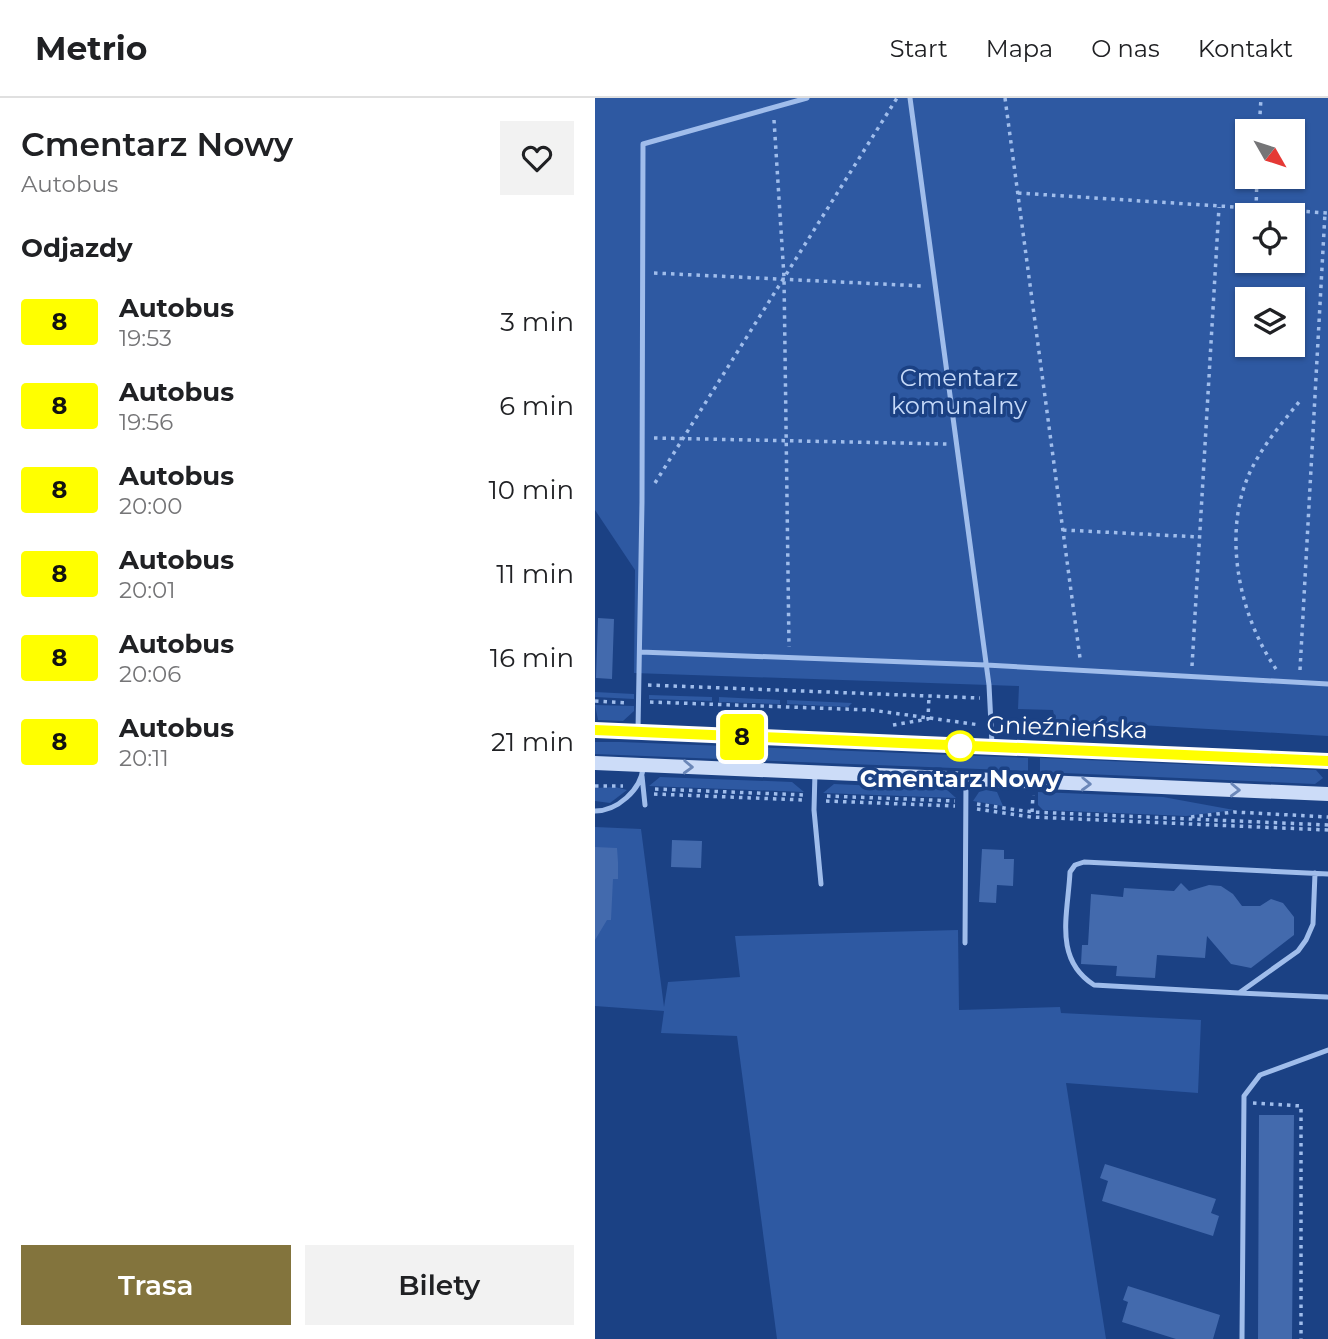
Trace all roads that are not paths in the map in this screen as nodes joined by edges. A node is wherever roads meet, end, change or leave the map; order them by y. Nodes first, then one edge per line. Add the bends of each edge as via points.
1 (807, 98) edge
2 (910, 98) edge
3 (640, 652) junction
4 (986, 665) junction
5 (1328, 684) edge
6 (595, 730) edge
7 (638, 732) junction
8 (992, 747) junction
9 (1328, 761) edge
10 (595, 763) edge
11 (643, 770) junction
12 (815, 772) junction
13 (966, 779) junction
14 (1328, 794) edge
15 (645, 804) dead end
16 (595, 811) edge
17 (1315, 873) junction
18 (1328, 874) edge
19 (821, 884) dead end
20 (965, 943) dead end
21 (1239, 993) junction
22 (1327, 997) edge
23 (1328, 1049) edge
24 (1243, 1339) edge

1 - 3 lane via 643,144
2 - 4 lane
3 - 4 lane
3 - 7 lane
4 - 5 lane
4 - 8 lane
6 - 7 main road, Gnieźnieńska
7 - 8 main road, Gnieźnieńska
8 - 9 main road, Gnieźnieńska
10 - 11 main road
11 -> 12 main road
11 - 15 lane
11 - 16 lane via 619,803
12 - 13 main road
12 - 19 lane
13 -> 14 main road
13 - 20 lane
17 - 18 lane
17 - 21 lane via 1313,924 1306,940 1299,951
17 - 21 lane via 1084,862 1070,872 1066,944 1079,975 1094,985
21 - 22 lane
23 - 24 lane via 1260,1075 1244,1103

